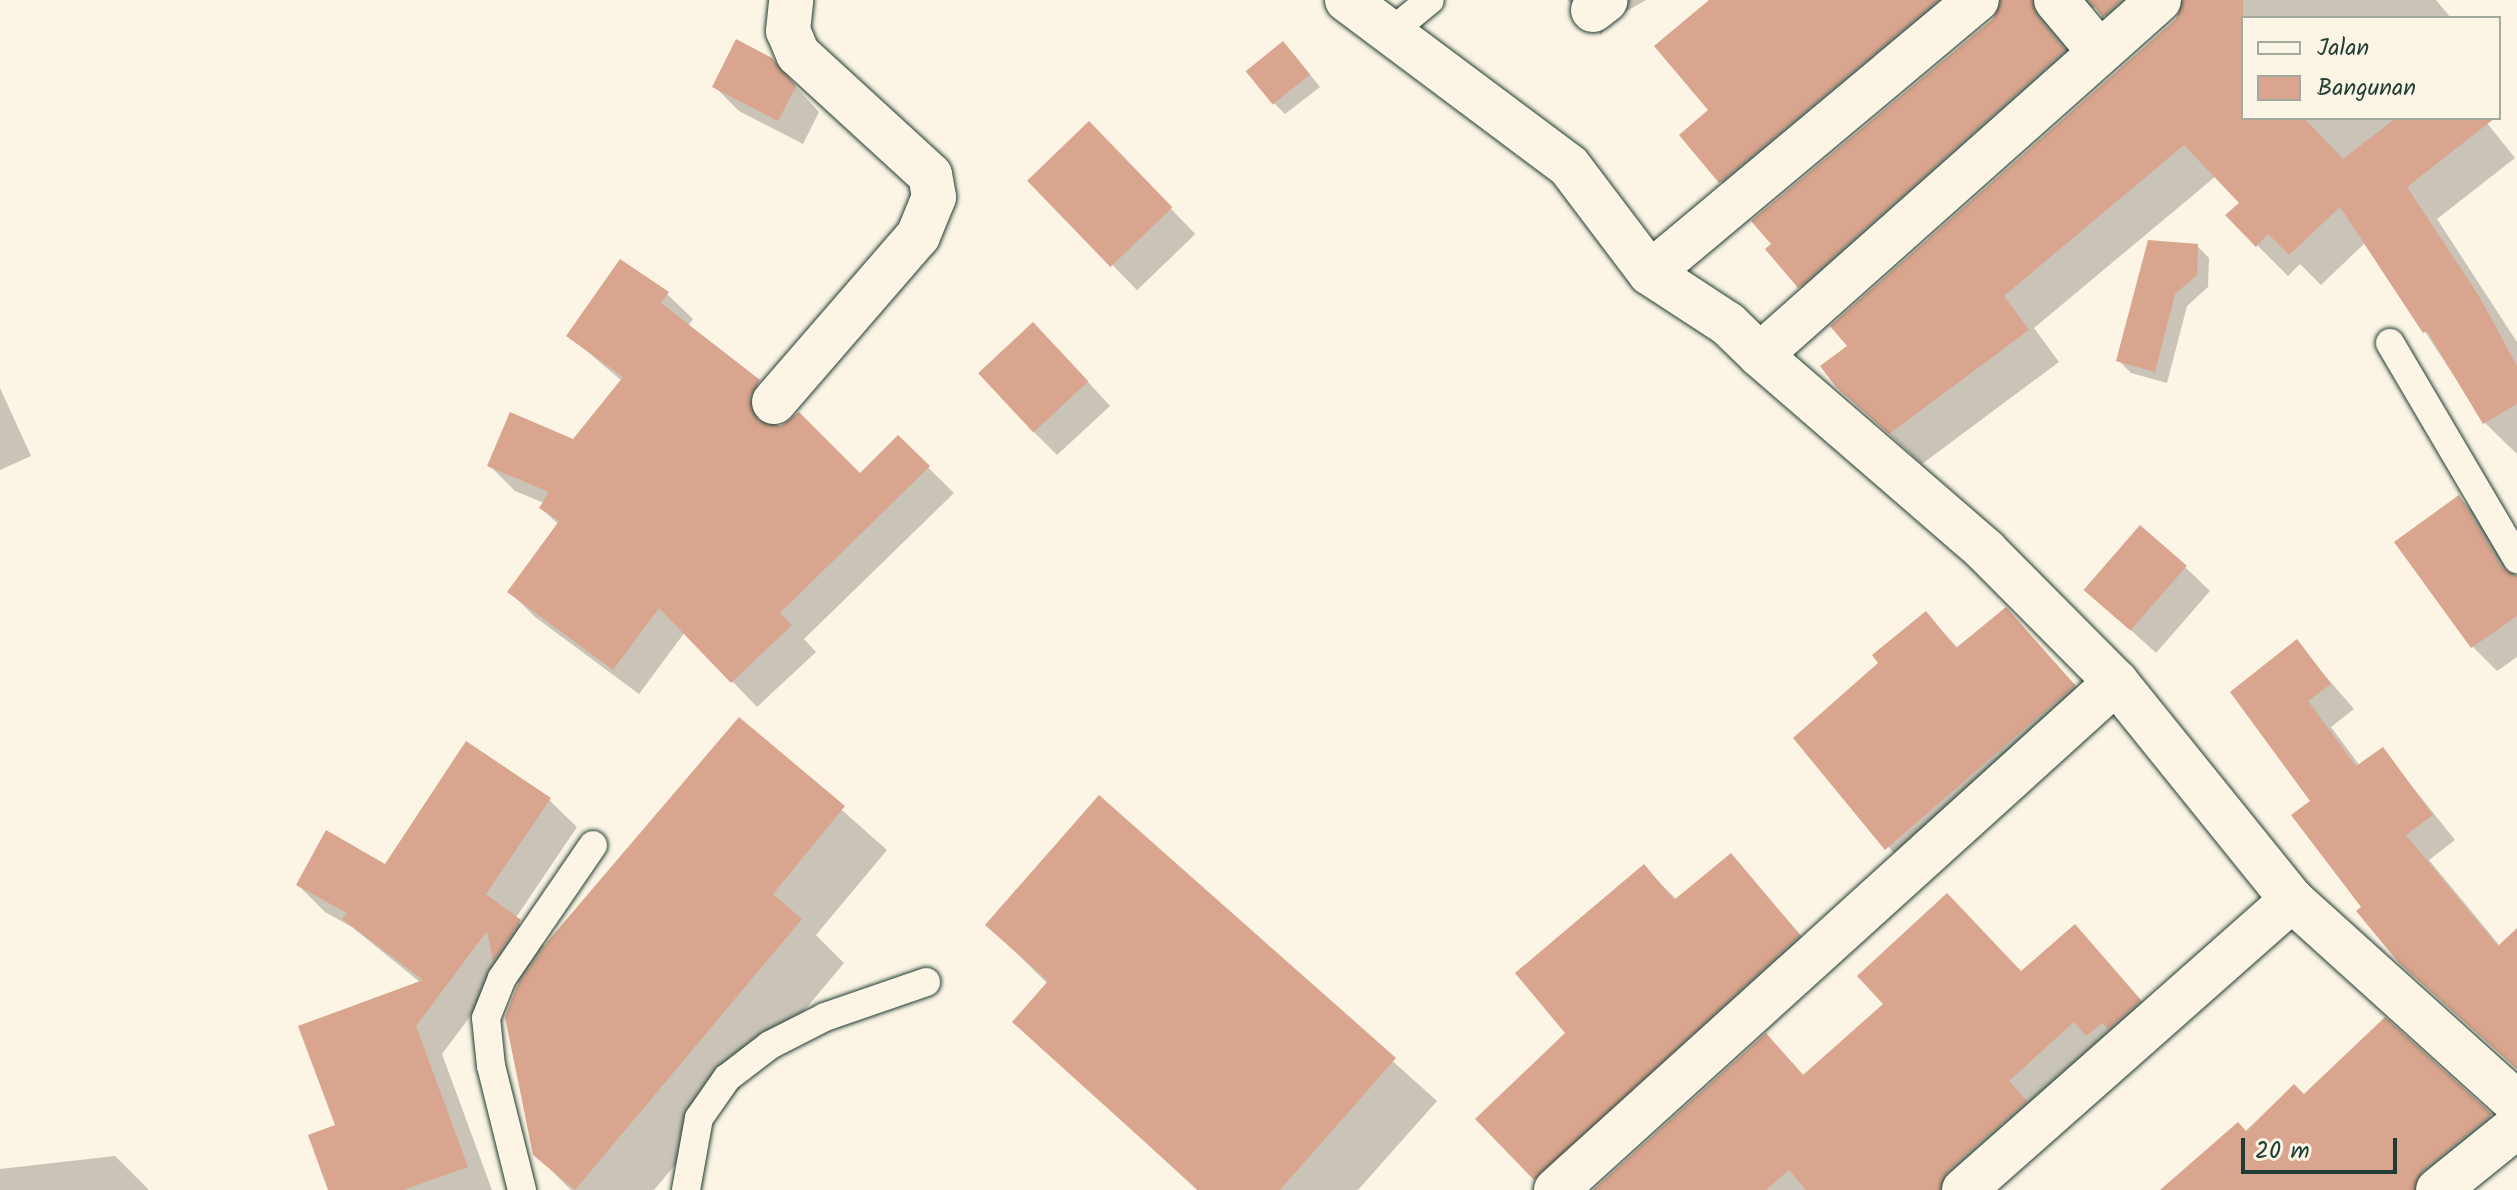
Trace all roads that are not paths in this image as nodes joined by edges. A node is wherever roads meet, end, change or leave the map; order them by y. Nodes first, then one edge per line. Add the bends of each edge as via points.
1 (791, 0) edge
2 (1347, 0) edge
3 (1430, 0) edge
4 (1977, 0) edge
5 (2056, 0) edge
6 (2159, 0) edge
7 (1391, 32) junction
8 (2098, 50) junction
9 (1650, 273) junction
10 (2390, 343) dead end
11 (1760, 355) junction
12 (774, 402) dead end
13 (2517, 559) edge
14 (2116, 682) junction
15 (593, 845) dead end
16 (2292, 900) junction
17 (926, 982) dead end
18 (2517, 1103) edge
19 (2517, 1126) edge
20 (522, 1190) edge
21 (686, 1190) edge
22 (1556, 1190) edge
23 (1964, 1190) edge
24 (2438, 1190) edge

1 - 12 street via 788,31 798,54 930,175 934,197 918,236
2 - 7 street
3 - 7 lane
4 - 9 street
5 - 8 street
6 - 8 street
7 - 9 street via 1569,166
8 - 11 street
9 - 11 street via 1728,324
10 - 13 lane
11 - 14 street via 1986,551
14 - 16 street
14 - 22 street
15 - 20 lane via 502,978 486,1018 491,1066
16 - 18 street
16 - 23 street
17 - 21 lane via 825,1017 770,1045 727,1078 699,1118
19 - 24 street

